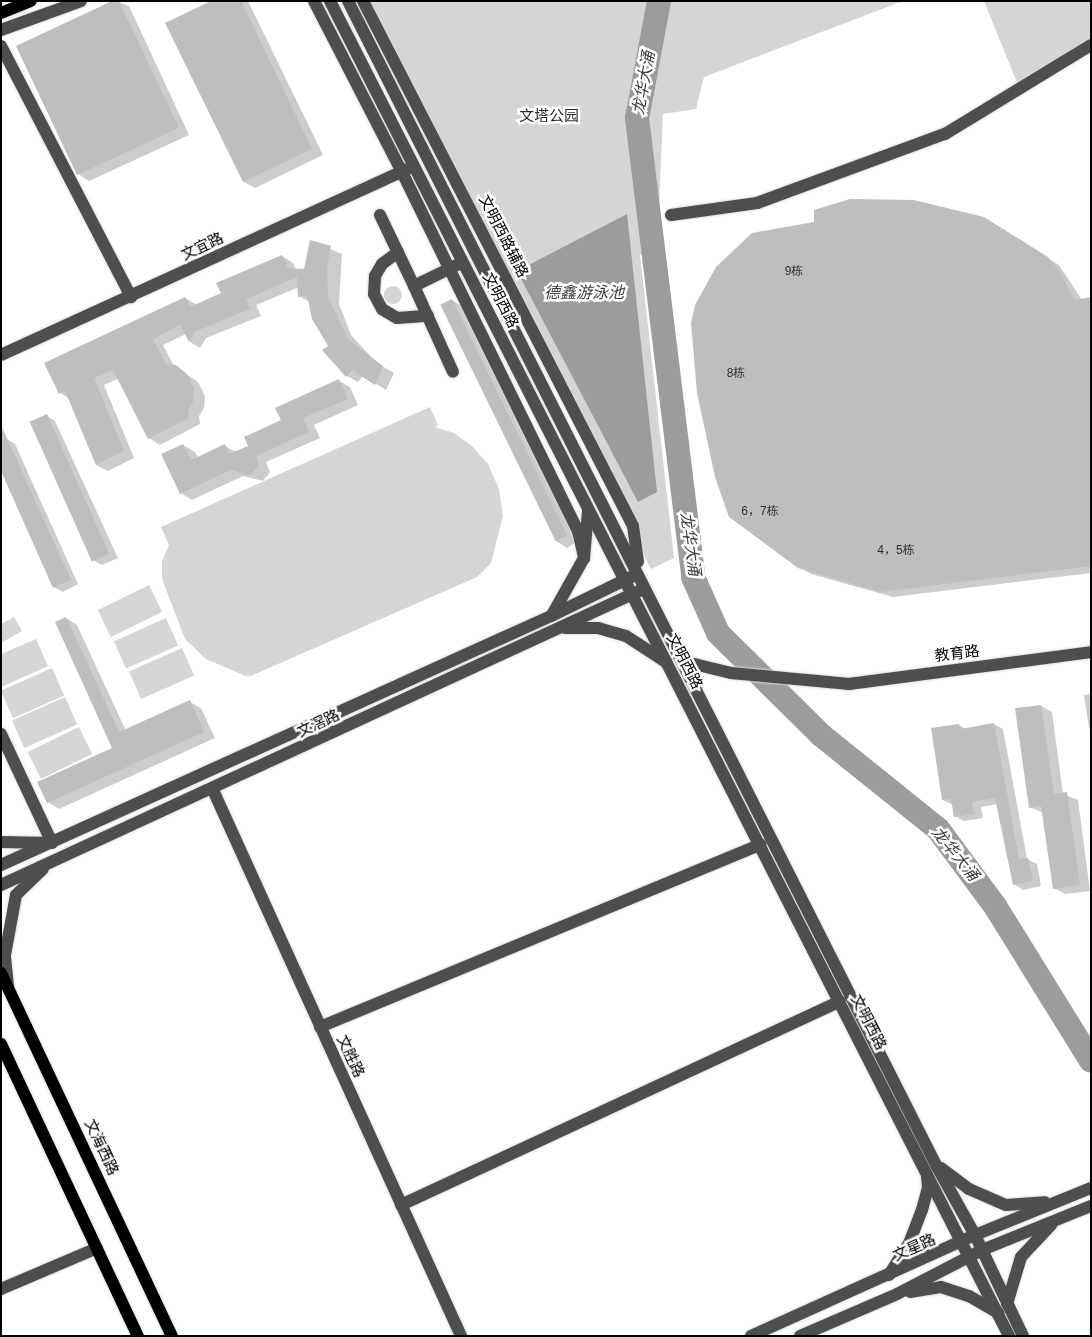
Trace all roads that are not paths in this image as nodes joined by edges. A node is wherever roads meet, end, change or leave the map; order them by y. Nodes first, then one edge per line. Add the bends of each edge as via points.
1 (31, 1) edge
2 (82, 1) edge
3 (314, 1) edge
4 (330, 1) edge
5 (348, 1) edge
6 (363, 1) edge
7 (62, 4) edge
8 (1, 13) edge
9 (1, 30) edge
10 (1091, 45) edge
11 (1, 46) edge
12 (415, 166) junction
13 (402, 172) junction
14 (380, 215) dead end
15 (671, 215) dead end
16 (398, 252) junction
17 (464, 262) junction
18 (450, 269) junction
19 (414, 286) junction
20 (131, 297) junction
21 (428, 316) junction
22 (1, 355) edge
23 (453, 372) dead end
24 (588, 508) junction
25 (584, 558) junction
26 (639, 573) junction
27 (624, 579) junction
28 (647, 588) junction
29 (632, 594) junction
30 (551, 616) junction
31 (560, 628) junction
32 (1091, 652) edge
33 (682, 661) junction
34 (668, 664) junction
35 (1, 734) edge
36 (213, 790) junction
37 (1, 842) edge
38 (52, 843) junction
39 (760, 844) junction
40 (54, 859) junction
41 (1, 866) edge
42 (1, 885) edge
43 (1, 973) edge
44 (8, 986) junction
45 (840, 1001) junction
46 (320, 1027) junction
47 (1, 1044) edge
48 (932, 1168) junction
49 (1091, 1188) edge
50 (1058, 1202) junction
51 (402, 1205) junction
52 (1091, 1206) edge
53 (1054, 1222) junction
54 (975, 1236) junction
55 (963, 1243) junction
56 (98, 1248) junction
57 (982, 1250) junction
58 (970, 1258) junction
59 (889, 1276) junction
60 (1, 1289) edge
61 (897, 1294) junction
62 (1002, 1309) junction
63 (138, 1336) edge
64 (172, 1336) edge
65 (461, 1336) edge
66 (751, 1336) edge
67 (800, 1336) edge
68 (1009, 1336) edge
69 (1022, 1336) edge

1 - 8 main road
2 - 7 street
3 - 13 street
4 - 12 street, 文明西路
5 - 26 street, 文明西路
6 - 26 street, 文明西路辅路 via 633,526
7 - 9 street
10 - 15 street via 945,134 757,203
11 - 20 street
12 - 13 street, 文宜路
12 - 17 street, 文明西路
13 - 18 street
13 - 20 street, 文宜路
14 - 16 street
16 - 19 street
16 - 21 street via 382,264 375,276 374,294 382,309 397,318
17 - 18 street
17 - 24 street, 文明西路
18 - 19 street
18 - 25 street via 578,531
19 - 21 street
20 - 22 street, 文宜路
21 - 23 street
24 - 25 street
24 - 27 street, 文明西路
25 - 30 street
26 - 27 street, 文滘路
26 - 28 street, 文明西路
27 - 29 street, 文明西路
27 - 30 street, 文滘路
28 - 29 street, 文滘路
28 - 33 street, 文明西路
29 - 31 street, 文滘路
29 - 34 street, 文明西路
30 - 38 street, 文滘路
31 - 34 street via 598,628 626,636
31 - 36 street, 文滘路
32 - 33 street, 教育路 via 849,684 731,673
33 - 48 street, 文明西路
34 - 39 street, 文明西路
35 - 38 street
36 - 40 street, 文滘路
36 - 46 street, 文胜路
37 - 38 street
38 - 41 street, 文滘路
39 - 45 street, 文明西路
39 - 46 street
40 - 42 street, 文滘路
40 - 44 street via 16,895 5,955
43 - 44 main road, 文海西路
44 - 64 main road, 文海西路
45 - 48 street, 文明西路
45 - 51 street
46 - 51 street, 文胜路
47 - 56 main road
48 - 50 street via 968,1189 1006,1205
48 - 54 street, 文明西路
48 - 55 street, 文明西路
48 - 59 street via 922,1210 910,1241
49 - 50 street, 文星路
50 - 54 street, 文星路
51 - 65 street, 文胜路
52 - 53 street
53 - 57 street
53 - 62 street via 1021,1257
54 - 55 street, 文星路
54 - 57 street, 文明西路
55 - 58 street, 文明西路
55 - 59 street, 文星路
56 - 60 street
56 - 63 main road
57 - 58 street
57 - 62 street, 文明西路
58 - 61 street
58 - 62 street, 文明西路
59 - 66 street, 文星路
61 - 62 street via 941,1287
61 - 67 street
62 - 68 street, 文明西路
62 - 69 street, 文明西路

